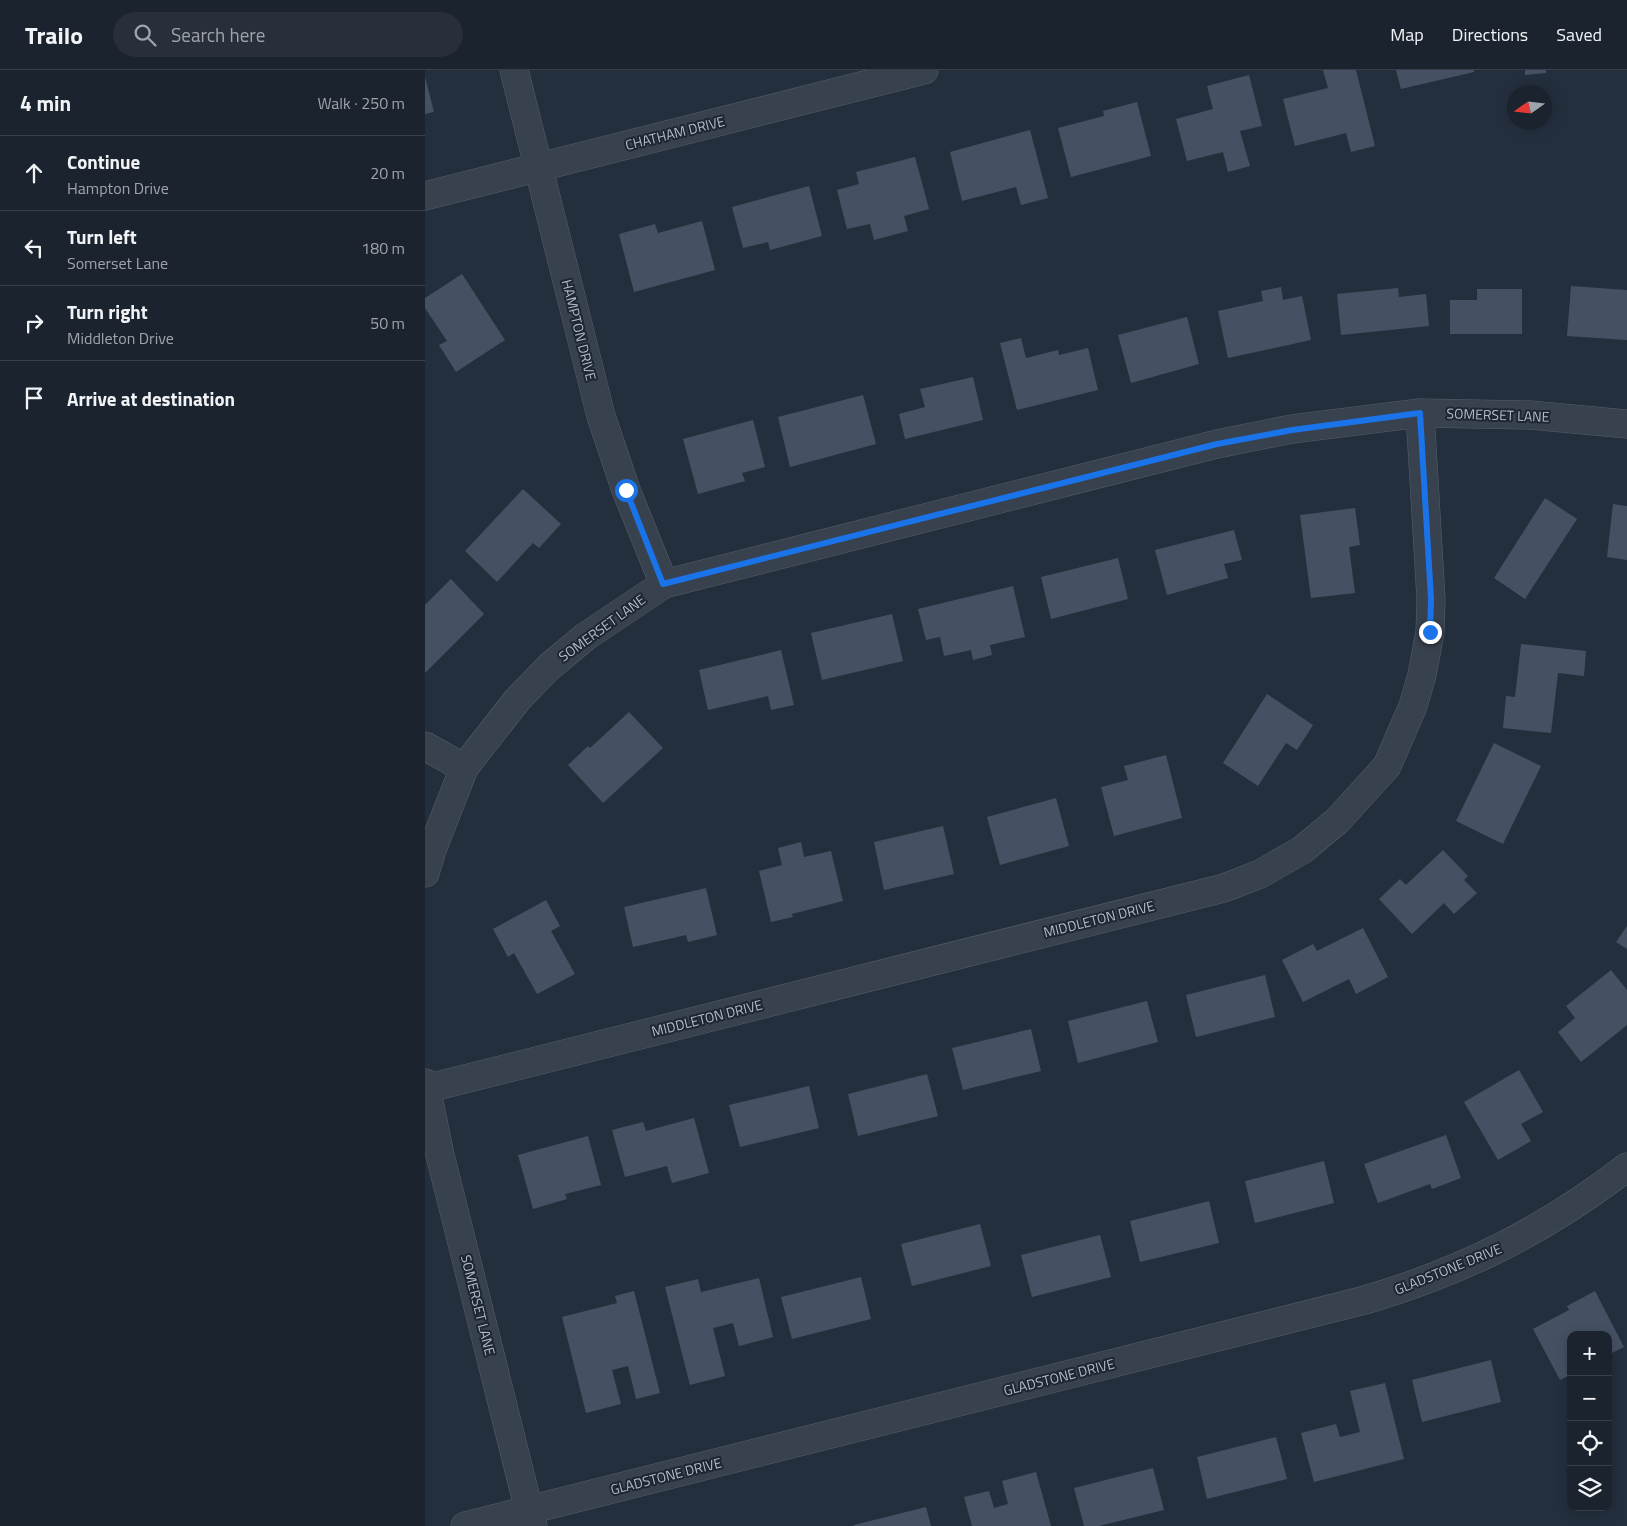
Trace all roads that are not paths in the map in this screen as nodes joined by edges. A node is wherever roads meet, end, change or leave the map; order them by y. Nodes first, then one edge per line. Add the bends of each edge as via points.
1 (513, 70) edge
2 (924, 70) edge
3 (538, 167) junction
4 (425, 196) edge
5 (1420, 413) junction
6 (1627, 424) edge
7 (663, 584) junction
8 (425, 746) edge
9 (464, 768) junction
10 (425, 873) edge
11 (425, 1087) edge
12 (1627, 1167) edge
13 (531, 1518) edge
14 (465, 1526) edge

1 - 3 street, HAMPTON DRIVE
2 - 3 street, CHATHAM DRIVE
3 - 4 street, CHATHAM DRIVE
3 - 7 street, HAMPTON DRIVE via 601,416
5 - 6 street, SOMERSET LANE via 1530,415
5 - 7 street, SOMERSET LANE via 1292,430 1217,444
5 - 11 street, MIDDLETON DRIVE via 1431,599 1423,675 1387,766 1337,821 1302,850 1261,874 1224,888
7 - 9 street, SOMERSET LANE via 585,637 549,667 517,700
8 - 9 street
9 - 10 street, SOMERSET LANE
11 - 13 street, SOMERSET LANE
12 - 13 street, GLADSTONE DRIVE via 1549,1222 1504,1247 1403,1289
13 - 14 street, GLADSTONE DRIVE

